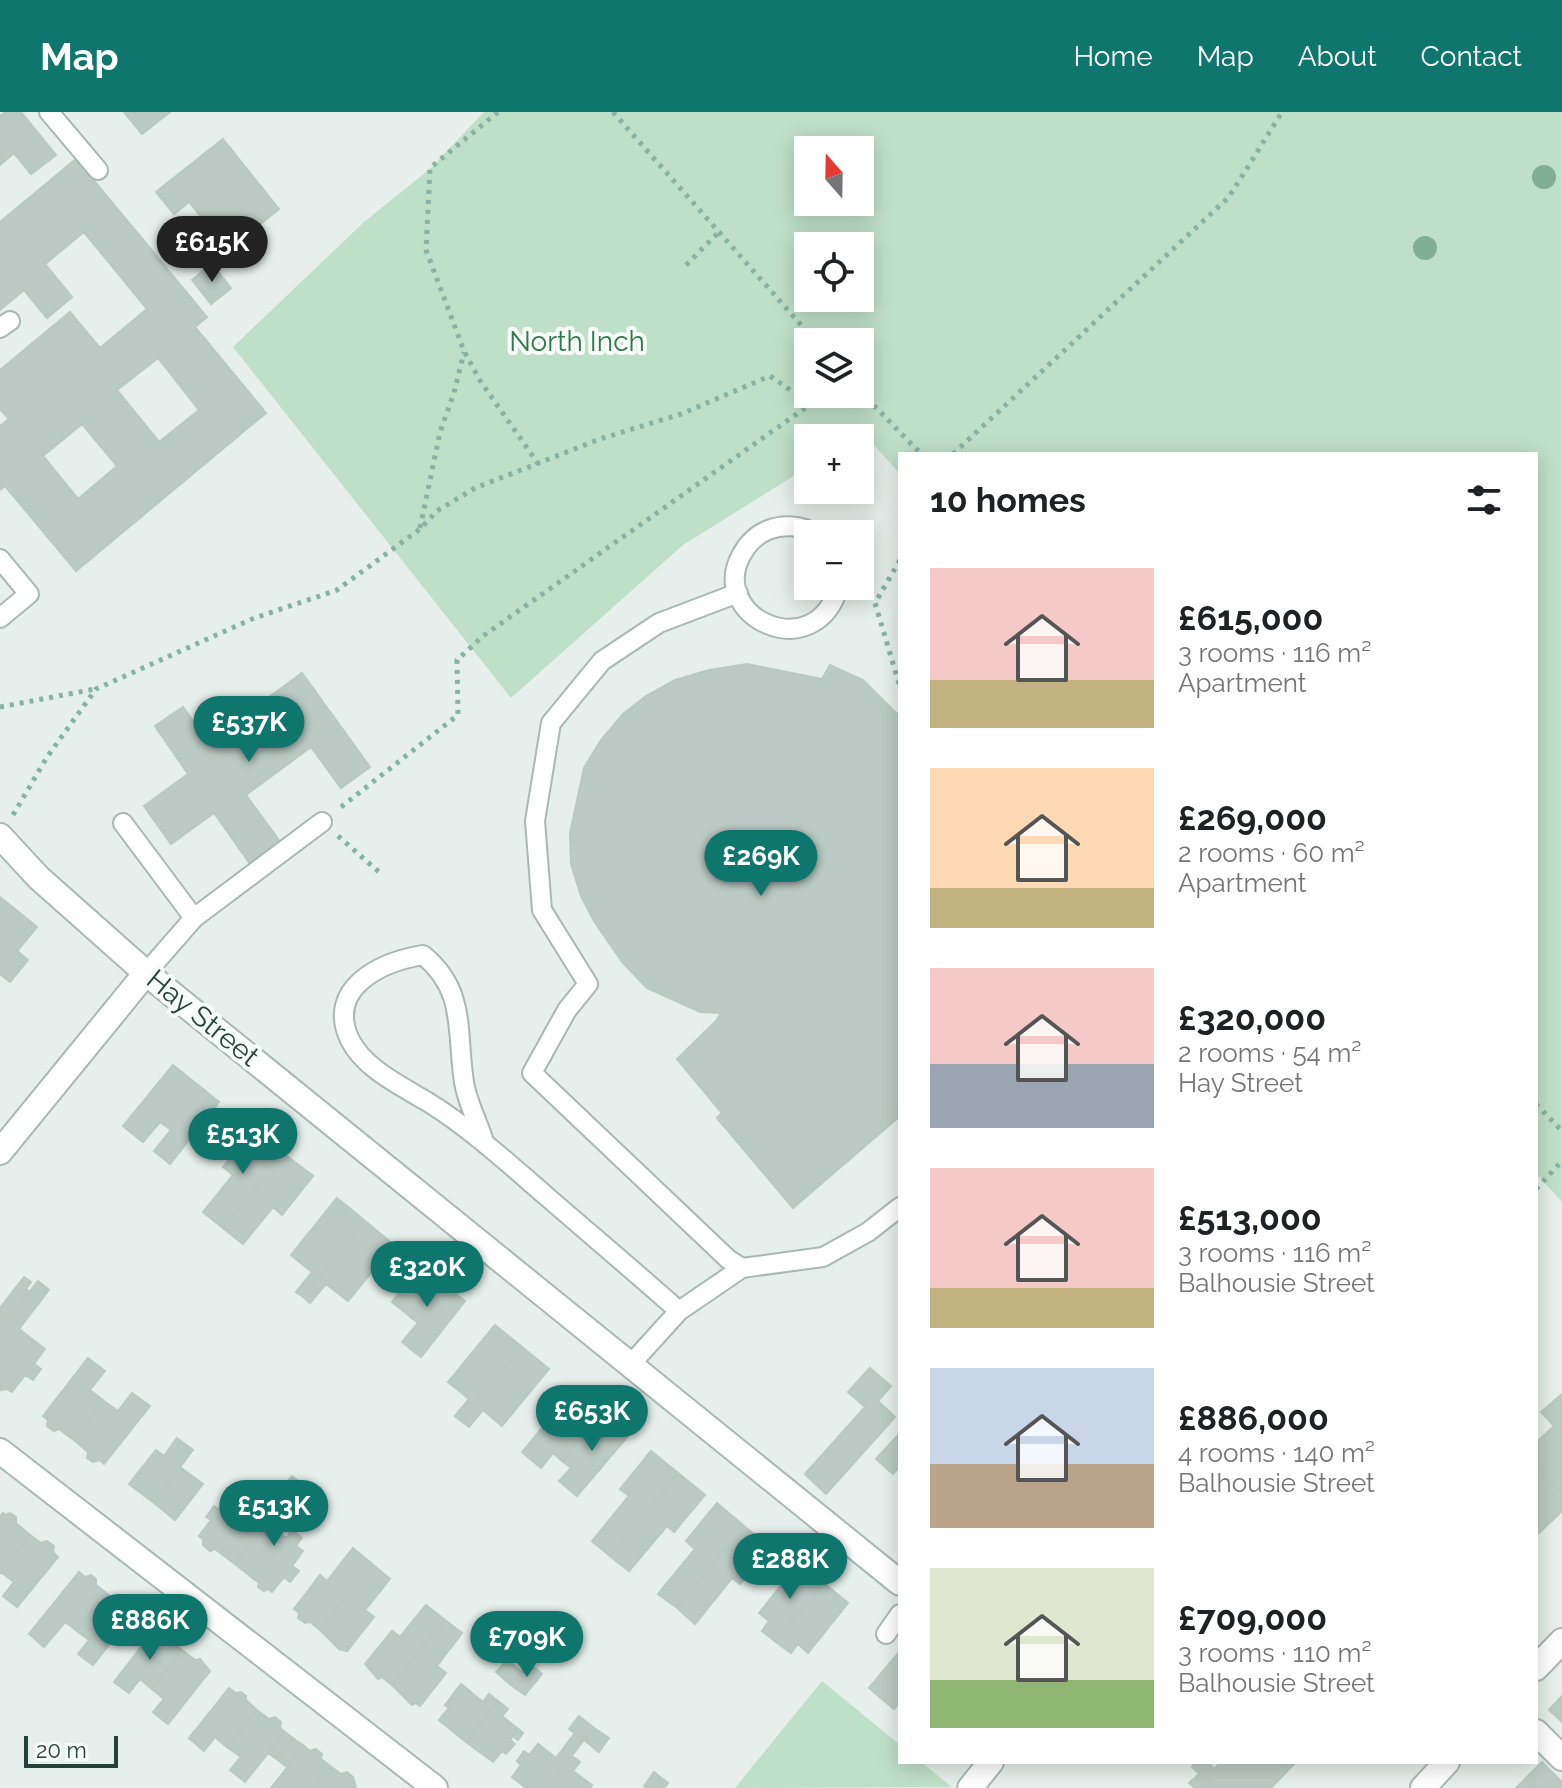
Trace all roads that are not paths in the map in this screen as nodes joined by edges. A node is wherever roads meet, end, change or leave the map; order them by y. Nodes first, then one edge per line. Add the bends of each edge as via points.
1 (49, 112) edge
2 (98, 170) dead end
3 (794, 526) edge
4 (0, 559) edge
5 (738, 593) junction
6 (834, 600) edge
7 (0, 618) edge
8 (322, 822) road end
9 (123, 823) dead end
10 (0, 837) edge
11 (194, 918) junction
12 (146, 973) junction
13 (484, 1142) junction
14 (0, 1152) edge
15 (898, 1209) edge
16 (742, 1268) junction
17 (679, 1311) junction
18 (630, 1365) junction
19 (0, 1451) edge
20 (898, 1581) edge
21 (898, 1617) edge
22 (886, 1634) dead end
23 (1562, 1641) edge
24 (1538, 1666) edge
25 (1538, 1734) edge
26 (1562, 1758) edge
27 (989, 1764) edge
28 (1445, 1764) edge
29 (435, 1788) edge
30 (970, 1788) edge
31 (1423, 1788) edge

1 - 2 lane
3 - 5 lane via 760,533 747,544 735,576
4 - 7 lane via 29,594
5 - 6 lane via 758,620 790,630 822,617
5 - 16 lane via 659,623 602,661 551,723 535,821 542,910 588,984 532,1073
8 - 11 lane
9 - 11 lane
10 - 12 street, Hay Street
11 - 12 lane
12 - 14 street
12 - 18 street, Hay Street
13 - 13 lane via 464,1083 453,993 440,968 423,955 372,971 351,991 342,1015 351,1041 370,1065
13 - 17 lane
15 - 16 lane via 823,1257
16 - 17 lane
17 - 18 lane
18 - 20 street, Hay Street
19 - 29 street
21 - 22 lane
23 - 24 street
25 - 26 street
27 - 30 street
28 - 31 street

